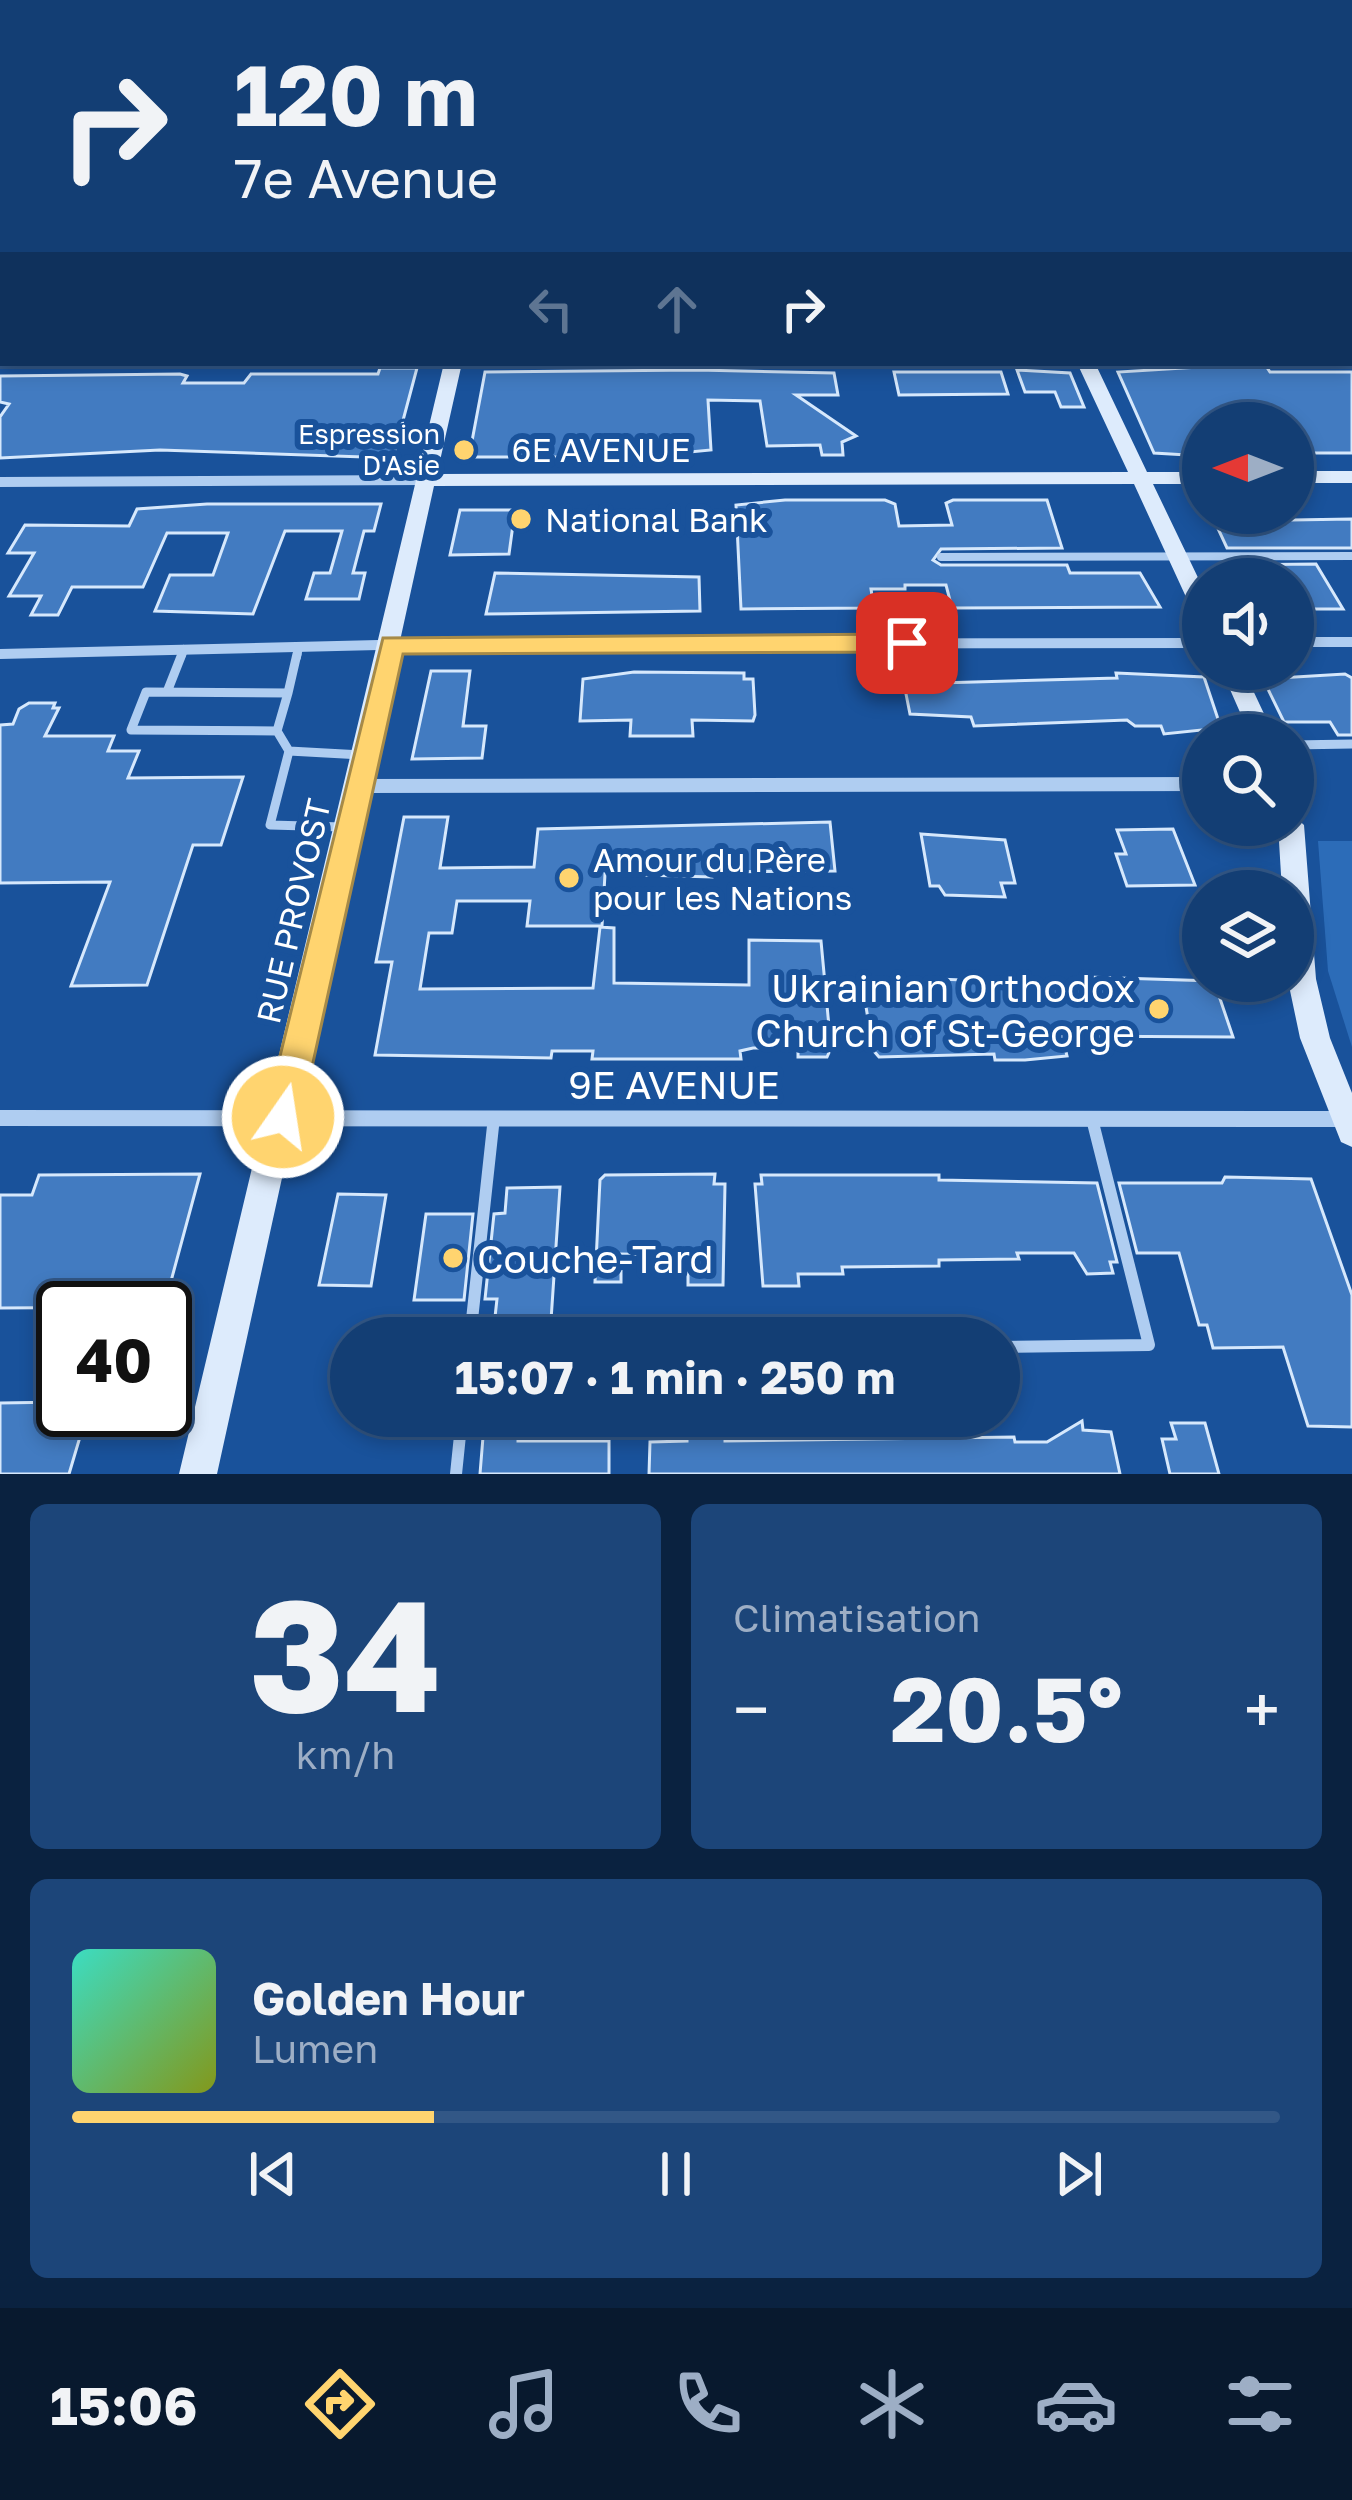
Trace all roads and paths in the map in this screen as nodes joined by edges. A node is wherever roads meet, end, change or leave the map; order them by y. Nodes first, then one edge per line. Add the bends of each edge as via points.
1 (452, 366) edge
2 (1087, 366) edge
3 (1314, 477) edge
4 (1352, 477) edge
5 (1140, 478) junction
6 (1182, 478) edge
7 (427, 480) junction
8 (0, 482) edge
9 (1178, 556) junction
10 (1352, 556) edge
11 (940, 557) dead end
12 (1182, 565) edge
13 (1314, 642) edge
14 (1352, 642) edge
15 (1182, 643) edge
16 (392, 645) junction
17 (299, 647) junction
18 (184, 650) junction
19 (0, 654) edge
20 (167, 692) junction
21 (287, 693) junction
22 (277, 731) junction
23 (1314, 745) edge
24 (1352, 745) edge
25 (290, 752) junction
26 (362, 770) junction
27 (1182, 784) edge
28 (349, 827) junction
29 (1292, 846) edge
30 (494, 1116) junction
31 (283, 1117) junction
32 (0, 1118) edge
33 (1092, 1118) junction
34 (1350, 1125) edge
35 (472, 1317) edge
36 (1020, 1347) edge
37 (460, 1437) edge
38 (198, 1474) edge
39 (456, 1474) edge

1 - 7 street, RUE PROVOST
2 - 5 street
3 - 4 street
5 - 6 street, 6E AVENUE
5 - 7 street, 6E AVENUE
5 - 9 street
7 - 8 street, 6E AVENUE
7 - 16 street, RUE PROVOST
9 - 10 lane
9 - 11 lane
9 - 12 street
13 - 14 street
15 - 16 street
16 - 17 street
16 - 26 street, RUE PROVOST
17 - 18 street
17 - 21 lane
18 - 19 street
18 - 20 lane
20 - 21 lane
20 - 22 lane via 146,692 131,730
21 - 22 lane
22 - 25 lane
23 - 24 lane
25 - 26 lane
25 - 28 lane via 270,825
26 - 27 street
26 - 28 street, RUE PROVOST
28 - 31 street, RUE PROVOST
29 - 34 street via 1302,979 1315,1038
30 - 31 street, 9E AVENUE
30 - 33 street, 9E AVENUE
30 - 35 lane
31 - 32 street, 9E AVENUE
31 - 38 street, RUE PROVOST
33 - 34 street, 9E AVENUE
33 - 36 lane via 1149,1345
37 - 39 lane

